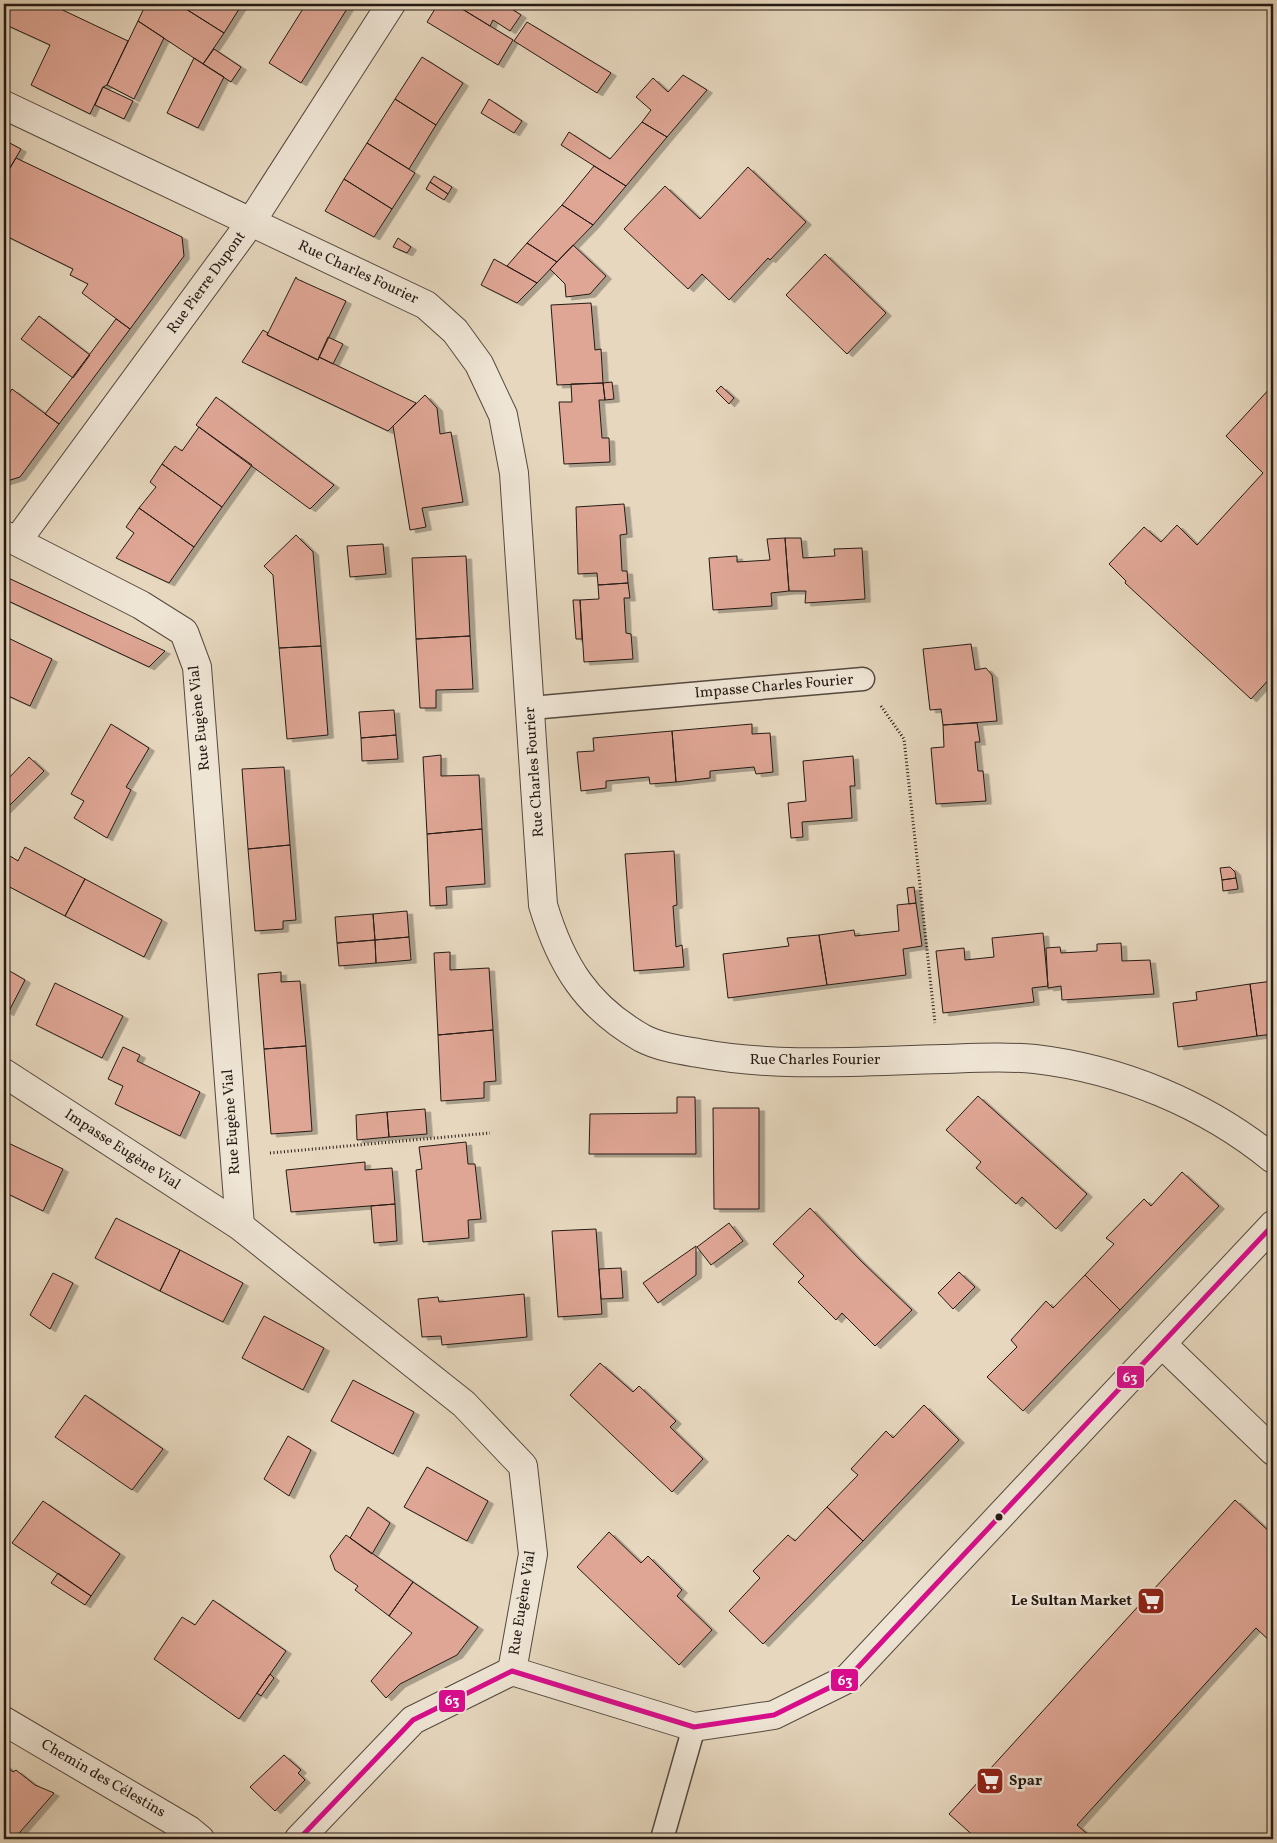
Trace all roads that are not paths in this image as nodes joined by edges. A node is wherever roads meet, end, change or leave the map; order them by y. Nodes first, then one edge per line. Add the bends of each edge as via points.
1 (391, 4) edge
2 (4, 105) edge
3 (251, 222) junction
4 (10, 538) edge
5 (863, 679) road end
6 (531, 708) junction
7 (4, 1073) edge
8 (1273, 1159) edge
9 (1273, 1225) edge
10 (240, 1226) junction
11 (1162, 1344) junction
12 (1273, 1451) edge
13 (512, 1670) junction
14 (4, 1721) edge
15 (694, 1727) junction
16 (200, 1839) edge
17 (298, 1839) edge
18 (662, 1839) edge

1 - 3 street, Rue Pierre Dupont
2 - 3 street, Rue Charles Fourier
3 - 4 street, Rue Pierre Dupont
3 - 6 street, Rue Charles Fourier via 426,304 455,331 479,364 503,415 514,473
4 - 10 street, Rue Eugène Vial via 141,605 184,632 197,667
5 - 6 lane, Impasse Charles Fourier
6 - 8 street, Rue Charles Fourier via 544,905 552,935 565,963 588,996 614,1020 644,1039 668,1048 731,1059 781,1063 996,1058 1072,1064 1134,1082 1210,1115
7 - 10 street, Impasse Eugène Vial
9 - 11 street
10 - 13 street, Rue Eugène Vial via 464,1404 523,1466 533,1554
11 - 12 street
11 - 15 street via 847,1679 774,1715
13 - 15 street
13 - 17 street via 413,1720
14 - 16 street, Chemin des Célestins
15 - 18 lane

